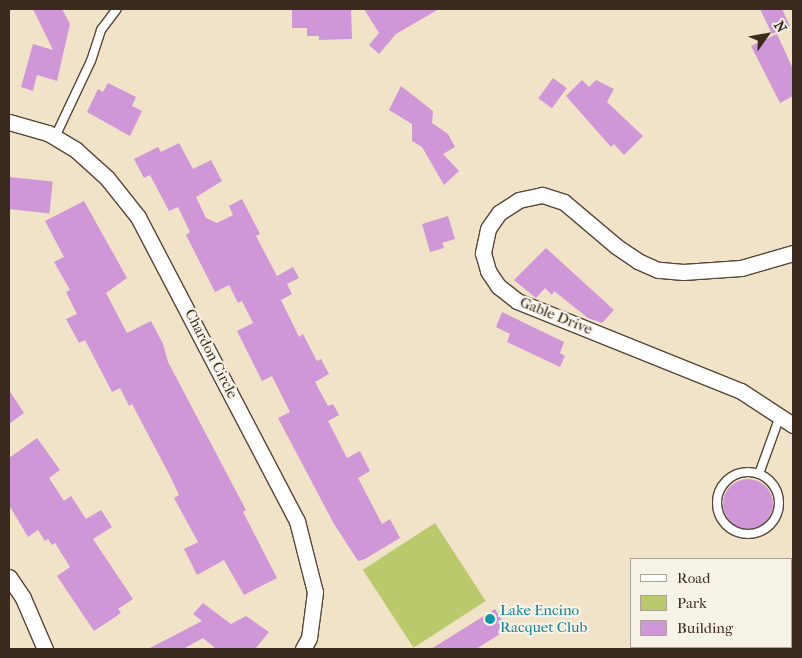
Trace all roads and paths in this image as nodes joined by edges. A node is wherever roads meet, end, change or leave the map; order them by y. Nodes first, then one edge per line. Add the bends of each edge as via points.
1 (117, 9) edge
2 (9, 122) edge
3 (55, 137) junction
4 (793, 253) edge
5 (780, 416) junction
6 (793, 425) edge
7 (759, 474) junction
8 (9, 577) edge
9 (45, 649) edge
10 (303, 649) edge

1 - 3 lane via 102,30
2 - 3 street, Chardon Circle
3 - 10 street, Chardon Circle via 76,150 107,178 138,217 297,521 316,592 309,638
4 - 5 street, Gable Drive via 741,268 683,272 658,270 616,246 564,202 542,195 519,200 499,213 488,229 483,253 488,271 498,286 517,301 741,390
5 - 6 street, Gable Drive
5 - 7 lane
7 - 7 lane via 739,473 730,478 718,496 720,517 735,532 756,534 765,530 777,515 779,505 774,487
8 - 9 street via 23,598

